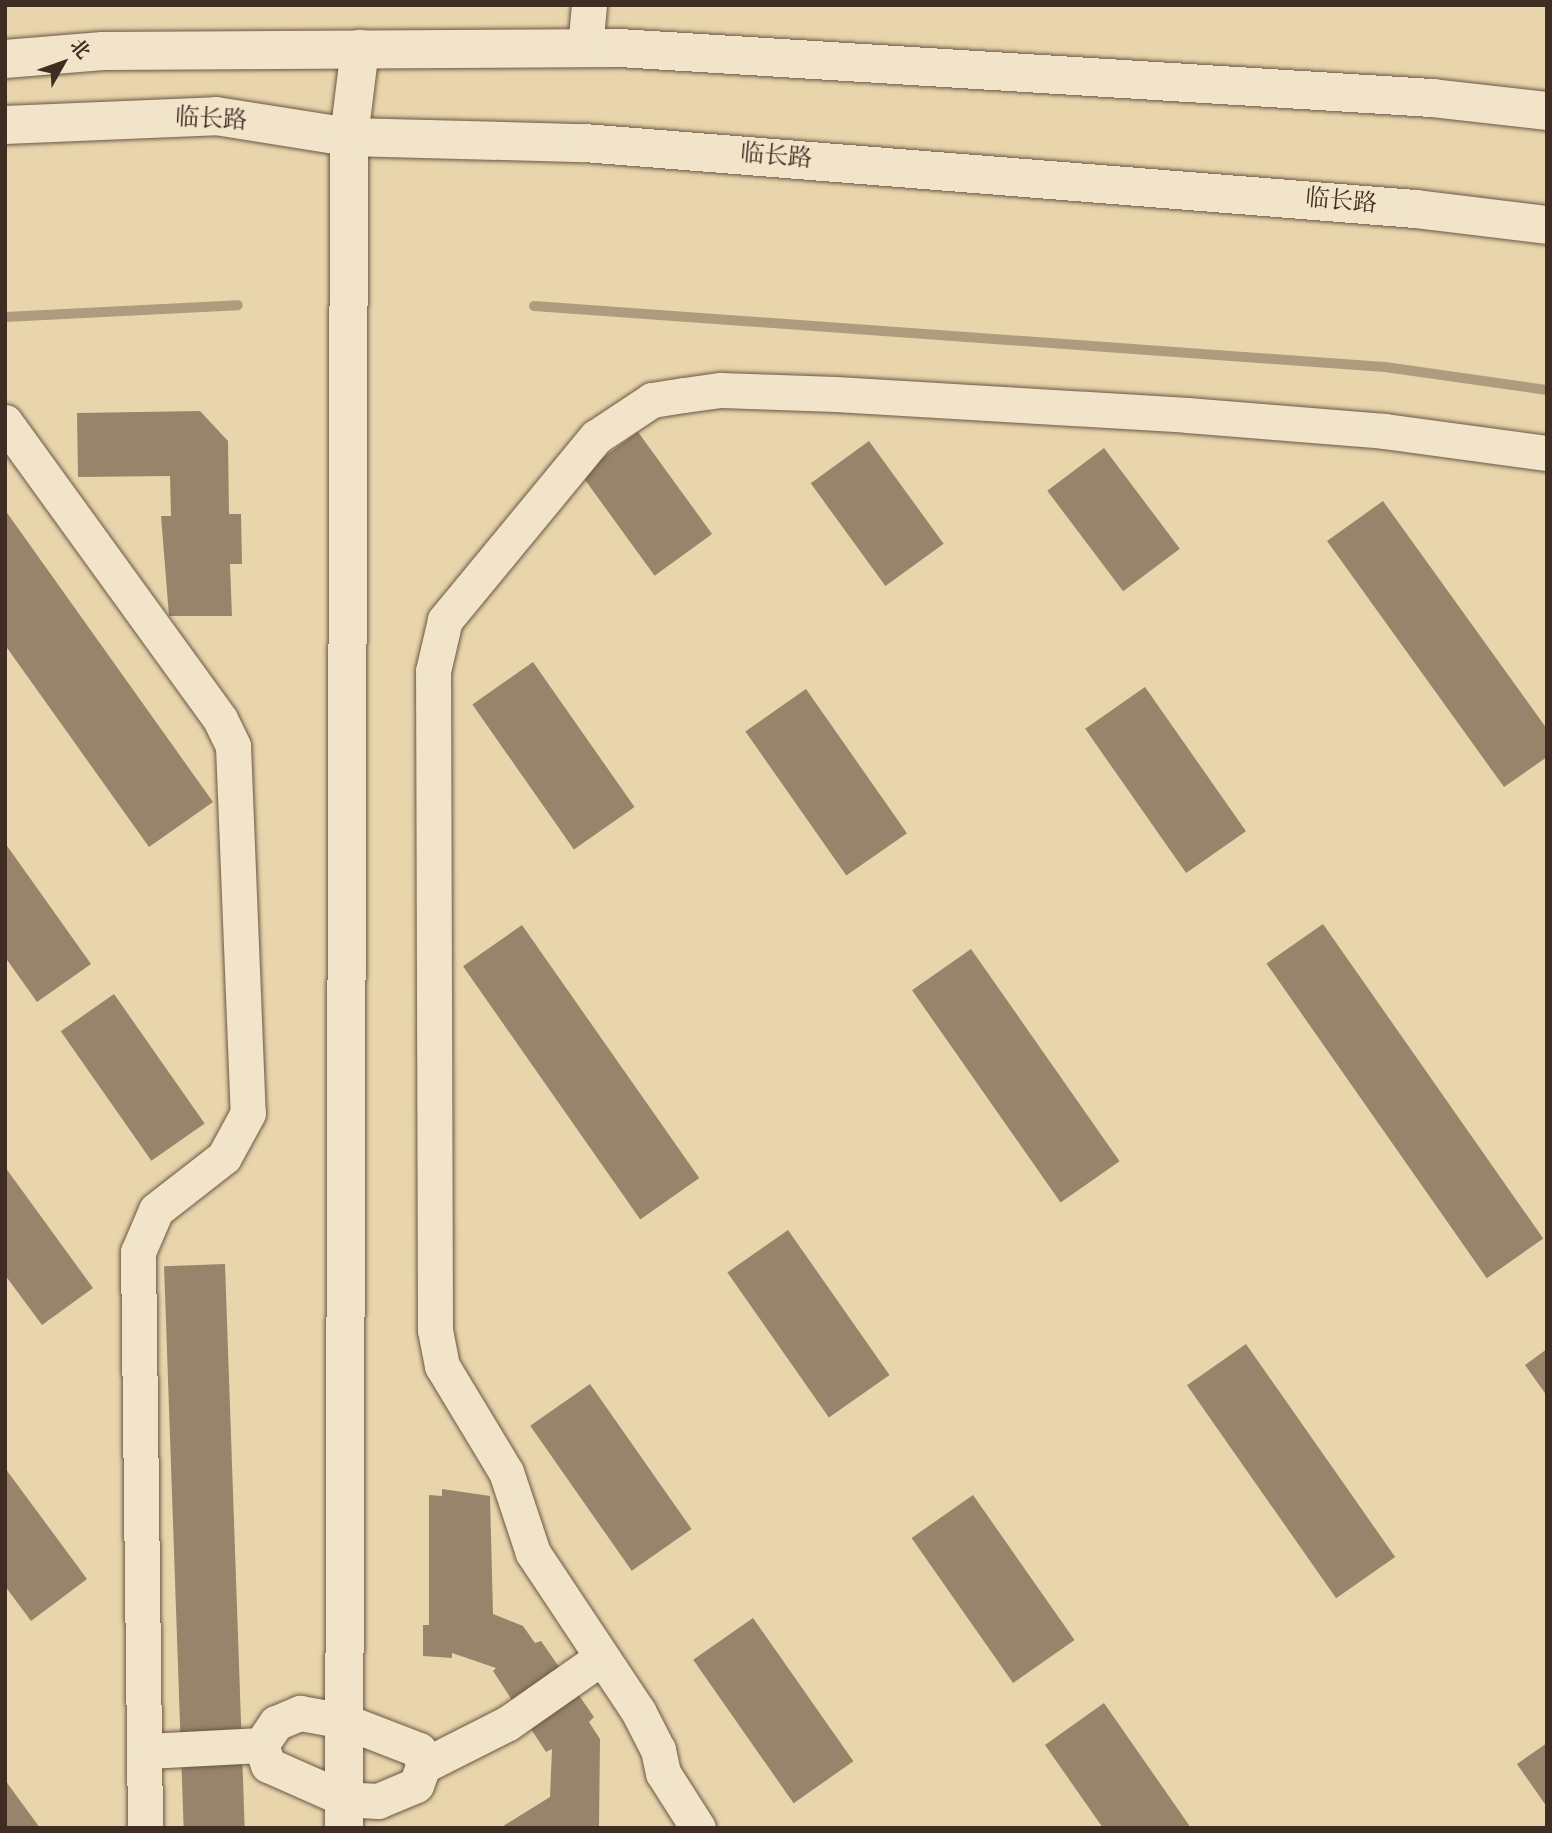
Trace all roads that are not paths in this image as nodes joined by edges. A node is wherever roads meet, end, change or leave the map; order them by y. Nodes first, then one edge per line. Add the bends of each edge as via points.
1 (589, 5) edge
2 (585, 48) junction
3 (360, 49) junction
4 (5, 59) edge
5 (1547, 111) edge
6 (5, 125) edge
7 (349, 137) junction
8 (1547, 225) edge
9 (5, 422) edge
10 (1547, 453) edge
11 (601, 1658) junction
12 (344, 1721) junction
13 (261, 1745) junction
14 (147, 1751) junction
15 (423, 1766) junction
16 (345, 1814) edge
17 (145, 1828) edge
18 (698, 1828) edge

1 - 2 street
2 - 3 main road
2 - 5 main road via 1433,98
3 - 4 main road via 103,51
3 - 7 main road
6 - 7 main road, 临长路 via 216,116
7 - 8 main road, 临长路 via 583,143 1415,209
7 - 12 main road
9 - 14 street via 220,719 233,746 248,1113 224,1157 156,1210 138,1252
10 - 11 street via 1384,431 1187,415 836,394 721,390 684,395 652,400 596,436 445,620 433,671 435,1330 442,1366 506,1472 533,1553
11 - 15 street via 508,1723
11 - 18 street via 638,1711 658,1750 663,1773
12 - 13 street via 300,1713 276,1723
12 - 15 street via 419,1750
12 - 16 main road
13 - 14 street
13 - 16 street via 268,1765
14 - 17 street
15 - 16 street via 416,1784

